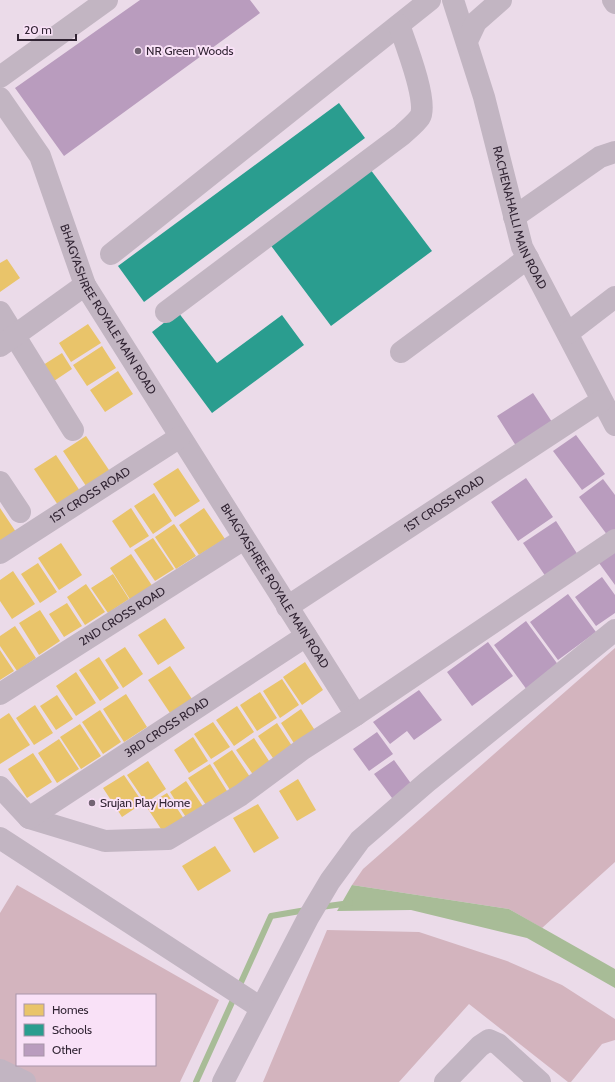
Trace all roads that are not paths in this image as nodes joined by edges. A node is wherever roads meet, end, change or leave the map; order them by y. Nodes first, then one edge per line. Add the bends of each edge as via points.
1 (107, 0) edge
2 (430, 0) edge
3 (453, 0) edge
4 (501, 0) edge
5 (613, 0) edge
6 (615, 3) edge
7 (399, 25) junction
8 (467, 42) junction
9 (0, 77) edge
10 (0, 98) edge
11 (615, 152) edge
12 (514, 217) junction
13 (111, 254) dead end
14 (528, 258) junction
15 (85, 285) junction
16 (615, 297) edge
17 (0, 312) edge
18 (166, 312) dead end
19 (568, 333) junction
20 (7, 340) edge
21 (401, 352) dead end
22 (610, 411) edge
23 (72, 430) dead end
24 (180, 437) junction
25 (0, 482) edge
26 (20, 512) dead end
27 (244, 538) junction
28 (615, 540) edge
29 (0, 553) edge
30 (287, 606) junction
31 (615, 630) edge
32 (306, 636) junction
33 (0, 694) edge
34 (356, 715) junction
35 (0, 787) edge
36 (29, 818) junction
37 (0, 838) edge
38 (261, 1008) junction
39 (0, 1070) edge
40 (25, 1082) edge
41 (223, 1082) edge
42 (445, 1082) edge
43 (540, 1082) edge

1 - 9 street
2 - 7 street
3 - 8 street, RACHENAHALLI MAIN ROAD
4 - 8 street via 476,22
5 - 6 street
7 - 13 street
7 - 18 street via 420,91 423,105 420,116 402,135
8 - 12 street, RACHENAHALLI MAIN ROAD via 484,97
10 - 15 street, BHAGYASHREE ROYALE MAIN ROAD via 40,156
11 - 12 street via 600,157
12 - 14 street, RACHENAHALLI MAIN ROAD via 522,247
14 - 19 street, RACHENAHALLI MAIN ROAD
14 - 21 street
15 - 20 street
15 - 24 street, BHAGYASHREE ROYALE MAIN ROAD
16 - 19 street
17 - 20 street
19 - 22 street, RACHENAHALLI MAIN ROAD
20 - 23 street
22 - 30 street, 1ST CROSS ROAD
24 - 27 street, BHAGYASHREE ROYALE MAIN ROAD
24 - 29 street, 1ST CROSS ROAD
25 - 26 street
27 - 30 street, BHAGYASHREE ROYALE MAIN ROAD
27 - 33 street, 2ND CROSS ROAD
28 - 34 street
30 - 32 street, BHAGYASHREE ROYALE MAIN ROAD
31 - 38 street via 427,782 360,840 330,881 308,918
32 - 34 street, BHAGYASHREE ROYALE MAIN ROAD
32 - 36 street, 3RD CROSS ROAD
34 - 36 street via 303,749 241,795 168,839 105,842
35 - 36 street
37 - 38 street
38 - 41 street
39 - 40 street
42 - 43 street via 489,1040 498,1044

